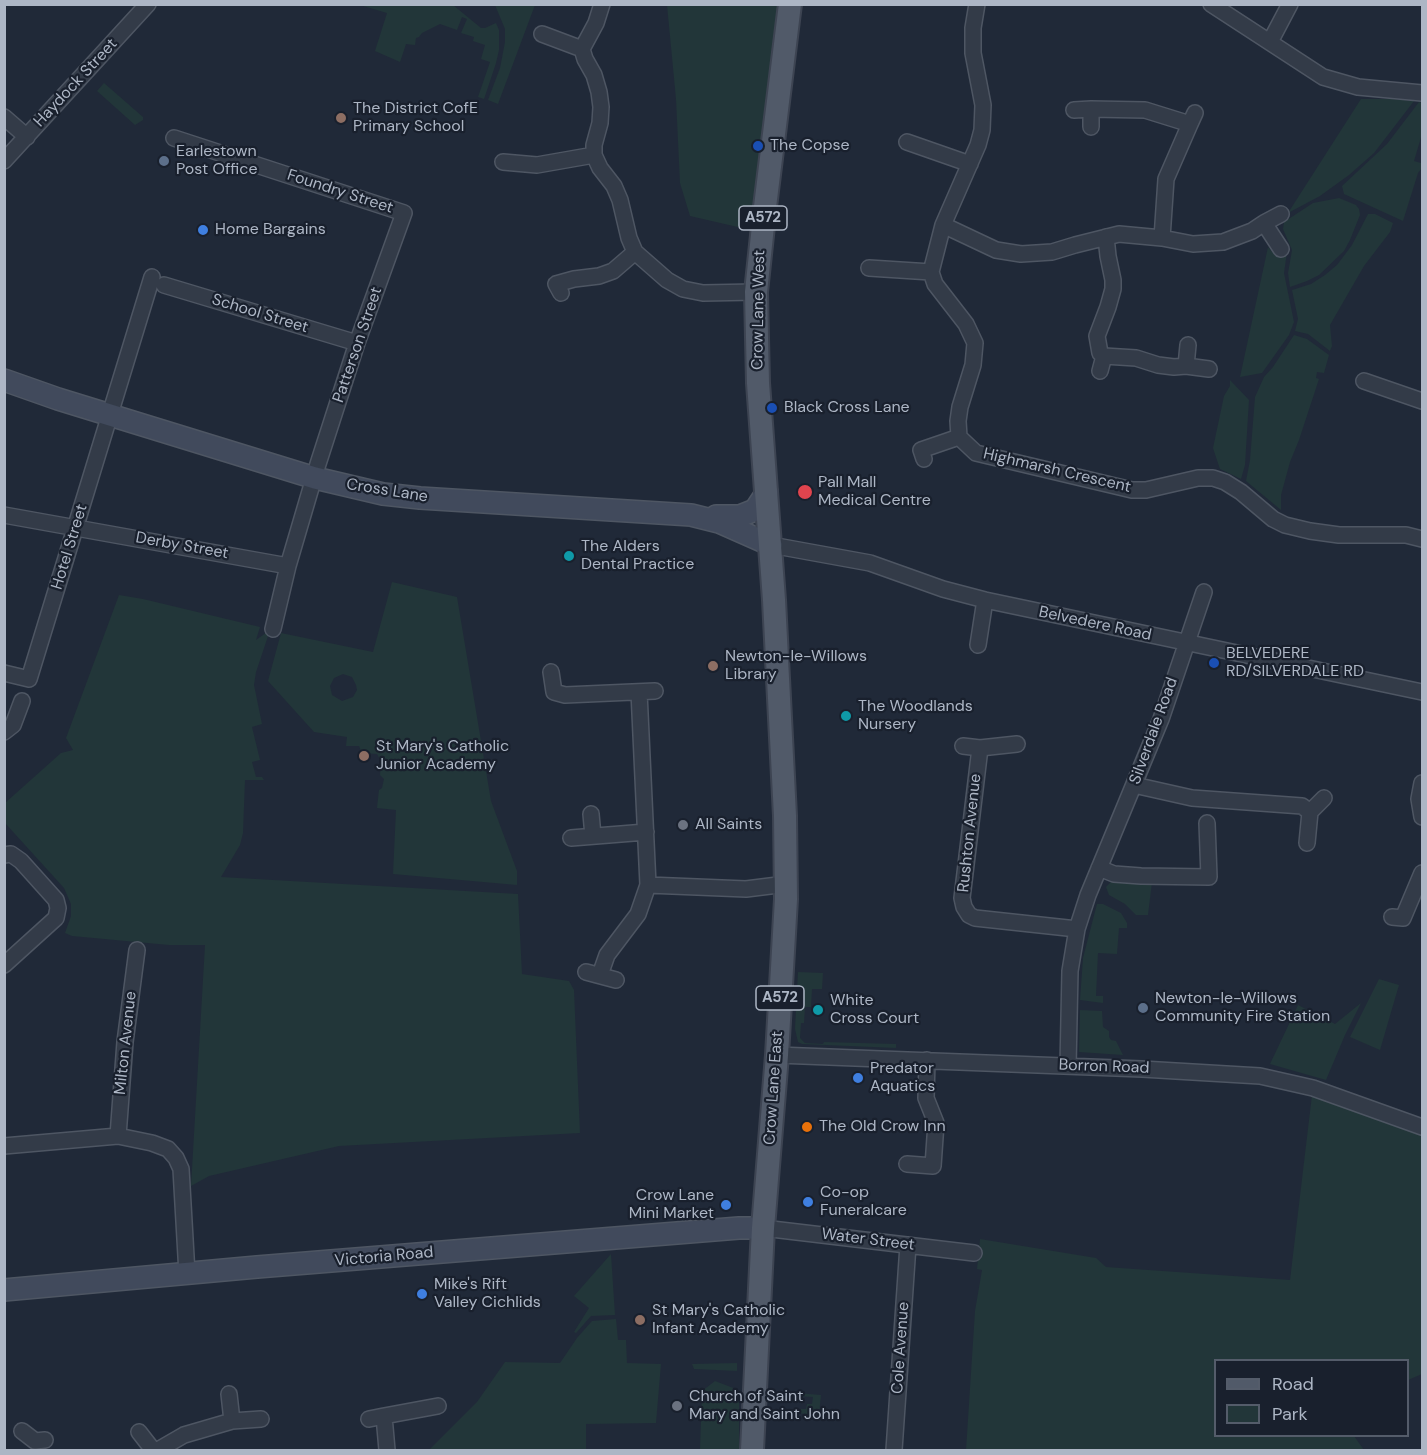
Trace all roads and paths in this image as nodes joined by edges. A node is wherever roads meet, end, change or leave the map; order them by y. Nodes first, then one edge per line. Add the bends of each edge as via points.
1 (148, 4) edge
2 (602, 4) edge
3 (790, 4) edge
4 (977, 4) edge
5 (1211, 4) edge
6 (1290, 4) edge
7 (542, 34) dead end
8 (1270, 42) junction
9 (582, 49) junction
10 (1422, 93) edge
11 (1092, 109) junction
12 (1074, 110) dead end
13 (4, 117) edge
14 (1091, 127) dead end
15 (27, 137) junction
16 (174, 138) dead end
17 (907, 142) dead end
18 (594, 155) junction
19 (4, 161) edge
20 (503, 162) dead end
21 (970, 164) junction
22 (404, 213) joint
23 (1281, 214) dead end
24 (1264, 223) junction
25 (942, 225) junction
26 (1106, 237) junction
27 (1162, 238) junction
28 (1281, 249) dead end
29 (635, 252) junction
30 (869, 268) dead end
31 (931, 272) junction
32 (158, 281) joint
33 (554, 287) dead end
34 (756, 292) junction
35 (357, 343) junction
36 (1188, 345) dead end
37 (1104, 356) junction
38 (1186, 366) junction
39 (1209, 369) dead end
40 (1100, 371) dead end
41 (1364, 381) dead end
42 (7, 383) edge
43 (1422, 401) edge
44 (110, 414) junction
45 (959, 437) junction
46 (920, 449) dead end
47 (315, 478) junction
48 (767, 492) junction
49 (4, 514) edge
50 (691, 515) junction
51 (76, 527) junction
52 (1422, 539) edge
53 (771, 545) junction
54 (288, 566) junction
55 (1204, 592) dead end
56 (985, 600) junction
57 (273, 629) dead end
58 (1186, 643) junction
59 (978, 645) dead end
60 (551, 672) dead end
61 (4, 673) edge
62 (26, 691) junction
63 (655, 691) dead end
64 (639, 692) junction
65 (1422, 692) edge
66 (4, 732) edge
67 (1017, 744) dead end
68 (963, 746) dead end
69 (980, 748) junction
70 (1422, 783) edge
71 (1134, 785) junction
72 (1324, 798) dead end
73 (1310, 812) junction
74 (591, 814) dead end
75 (1422, 817) edge
76 (1207, 823) dead end
77 (646, 832) junction
78 (593, 836) junction
79 (571, 838) dead end
80 (1307, 843) dead end
81 (4, 855) edge
82 (1099, 868) junction
83 (1422, 873) edge
84 (786, 884) junction
85 (648, 885) junction
86 (1402, 919) dead end
87 (1077, 929) junction
88 (137, 950) dead end
89 (4, 965) edge
90 (616, 980) dead end
91 (777, 1055) junction
92 (927, 1060) junction
93 (1068, 1066) junction
94 (1422, 1127) edge
95 (118, 1136) junction
96 (4, 1146) edge
97 (907, 1164) dead end
98 (763, 1228) junction
99 (908, 1245) junction
100 (974, 1253) dead end
101 (187, 1274) junction
102 (4, 1290) edge
103 (229, 1394) dead end
104 (438, 1406) dead end
105 (261, 1419) dead end
106 (232, 1421) junction
107 (22, 1431) dead end
108 (139, 1432) dead end
109 (38, 1444) edge
110 (153, 1450) edge
111 (158, 1450) edge
112 (387, 1450) edge
113 (752, 1450) edge
114 (894, 1450) edge

1 - 15 street, Haydock Street via 112,33 54,97
2 - 9 street
3 - 34 main road, Crow Lane West / A572
4 - 21 street via 973,54 983,115
5 - 8 street
6 - 8 street
7 - 9 street
8 - 10 street via 1334,81
9 - 18 street via 600,100
11 - 12 street
11 - 14 street
11 - 27 street via 1145,110 1193,119 1166,179
13 - 15 street
15 - 19 street, Haydock Street
16 - 22 street, Foundry Street
17 - 21 street
18 - 20 street via 537,165
18 - 29 street via 620,200
21 - 25 street
22 - 35 street, Patterson Street
23 - 24 street
24 - 27 street via 1223,242 1193,244
24 - 28 street
25 - 26 street via 989,247 1021,254 1052,252
25 - 31 street
26 - 27 street via 1119,234
26 - 37 street via 1113,280 1111,299 1097,336
29 - 33 street via 613,271
29 - 34 street via 683,289 703,293
30 - 31 street
31 - 45 street via 935,284 972,333 975,344 960,407
32 - 35 street, School Street
32 - 44 street, Hotel Street
34 - 48 main road, Crow Lane West / A572 via 758,383
35 - 47 street, Patterson Street
36 - 38 street
37 - 38 street via 1136,357 1173,368
37 - 40 street
38 - 39 street
41 - 43 street
42 - 44 street, Cross Lane
44 - 47 street, Cross Lane
44 - 51 street, Hotel Street
45 - 46 street
45 - 52 street, Highmarsh Crescent via 976,453 1132,490 1213,478 1241,492 1273,519 1310,531
47 - 50 street, Cross Lane via 420,498
47 - 54 street, Patterson Street
48 - 50 street via 755,510 740,516
48 - 53 main road, Crow Lane West / A572
49 - 51 street, Derby Street
50 - 53 street, Cross Lane via 719,522
51 - 54 street, Derby Street
51 - 62 street, Hotel Street
53 - 56 street, Belvedere Road via 870,563
53 - 84 main road, Crow Lane East / A572
54 - 57 street, Patterson Street
55 - 58 street, Silverdale Road
56 - 58 street, Belvedere Road
56 - 59 street
58 - 65 street, Belvedere Road
58 - 71 street, Silverdale Road
60 - 64 street via 554,692 565,695
61 - 62 street
62 - 66 street, Hotel Street via 13,724
63 - 64 street
64 - 77 street
67 - 69 street
68 - 69 street
69 - 87 street, Rushton Avenue via 964,907 969,915 982,920
70 - 75 street
71 - 73 street via 1192,798 1302,806
71 - 82 street, Silverdale Road
72 - 73 street
73 - 80 street
74 - 78 street
76 - 82 street via 1209,877 1141,876
77 - 78 street
77 - 85 street
78 - 79 street
81 - 89 street via 11,854 21,861 56,900 58,908 56,918
82 - 87 street, Silverdale Road
83 - 86 street
84 - 85 street via 737,889
84 - 91 main road, Crow Lane East / A572
85 - 90 street via 638,914 593,974
87 - 93 street, Silverdale Road via 1070,971
88 - 95 street, Milton Avenue
91 - 92 street, Borron Road
91 - 98 main road, Crow Lane East / A572
92 - 93 street, Borron Road
92 - 97 street via 926,1098 936,1123 932,1174
93 - 94 street, Borron Road via 1260,1076 1312,1088
95 - 96 street
95 - 101 street via 168,1149 176,1158 181,1169
98 - 99 street, Water Street
98 - 101 street, Victoria Road
98 - 113 main road, Crow Lane East / A572
99 - 100 street, Water Street
99 - 114 street, Cole Avenue
101 - 102 street, Victoria Road
103 - 106 street
104 - 112 street via 376,1417
105 - 106 street
106 - 111 street via 184,1435
107 - 109 street
108 - 110 street

